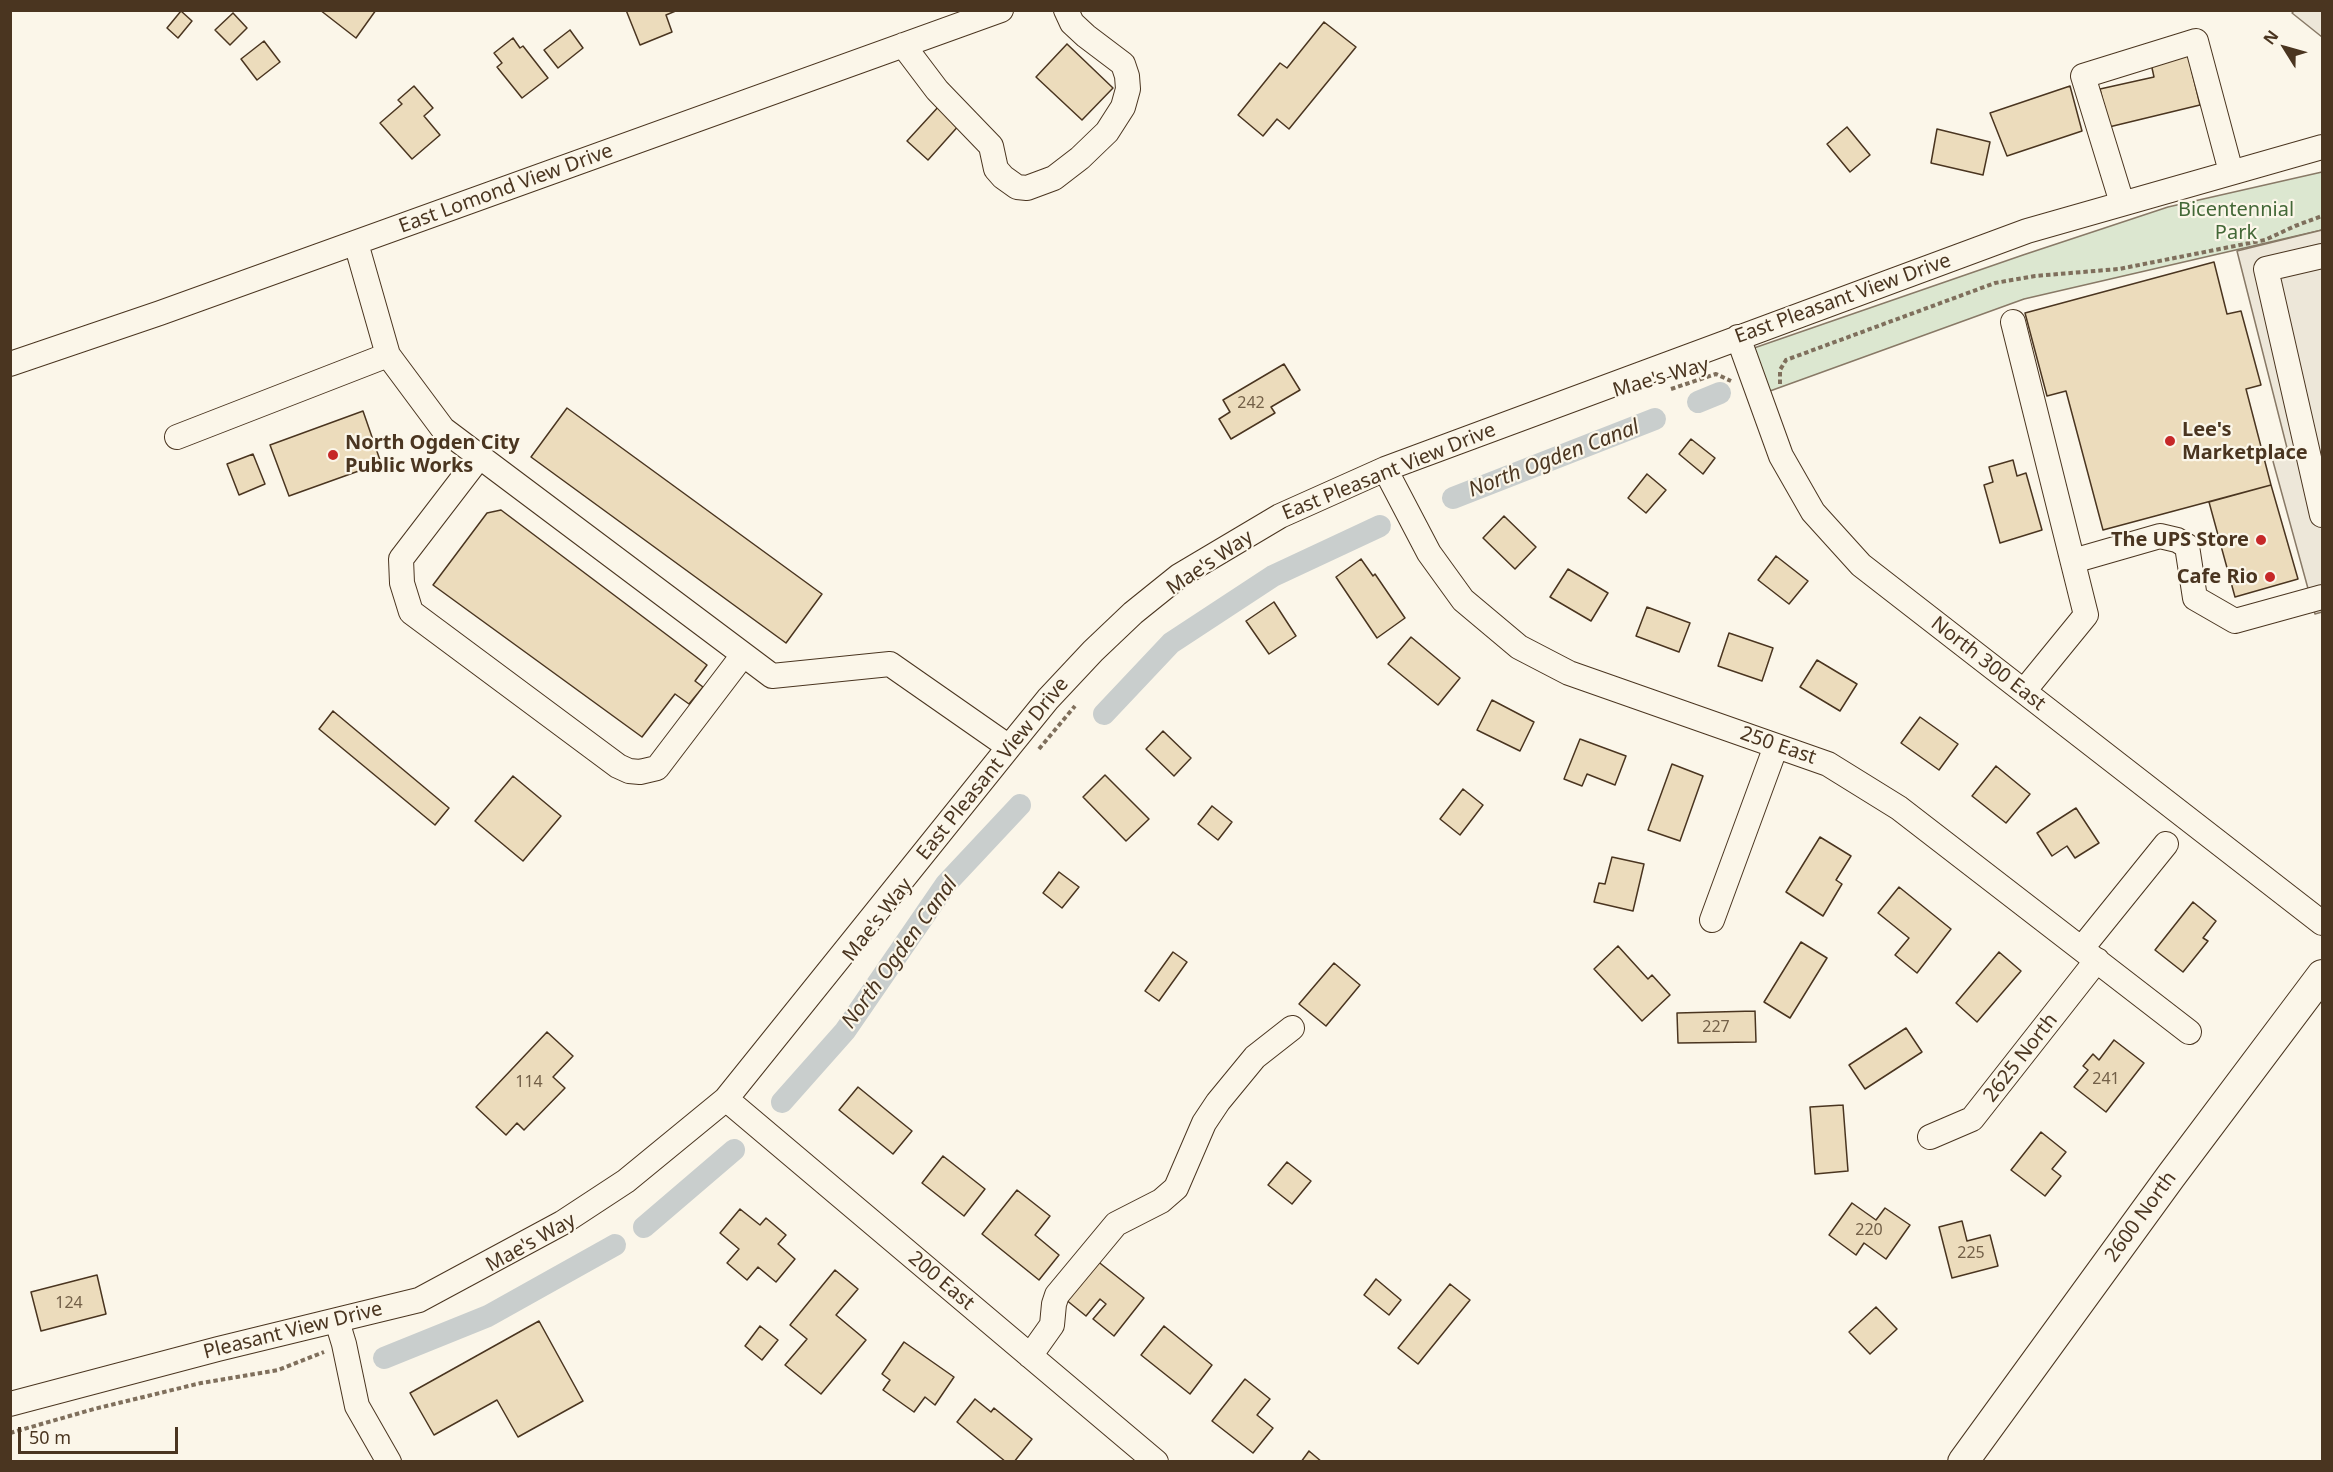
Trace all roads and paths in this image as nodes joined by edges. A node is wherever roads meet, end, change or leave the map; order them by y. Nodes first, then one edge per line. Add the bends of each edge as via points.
1 (1001, 10) edge
2 (1066, 10) edge
3 (903, 45) junction
4 (2322, 147) edge
5 (2231, 172) junction
6 (2122, 203) junction
7 (2322, 216) edge
8 (356, 243) junction
9 (2322, 256) edge
10 (2013, 322) dead end
11 (1738, 337) junction
12 (388, 355) junction
13 (10, 364) edge
14 (1726, 380) dead end
15 (1782, 391) dead end
16 (1663, 392) dead end
17 (177, 437) dead end
18 (480, 456) junction
19 (1384, 469) junction
20 (2322, 515) edge
21 (2073, 561) junction
22 (2322, 597) edge
23 (743, 655) junction
24 (2024, 691) junction
25 (1078, 703) dead end
26 (1776, 746) junction
27 (1009, 747) junction
28 (1038, 750) dead end
29 (2166, 844) dead end
30 (1712, 920) dead end
31 (2322, 923) edge
32 (2090, 954) junction
33 (2322, 975) edge
34 (1292, 1028) dead end
35 (2189, 1032) dead end
36 (726, 1100) junction
37 (1930, 1137) dead end
38 (562, 1223) joint
39 (337, 1321) junction
40 (313, 1356) dead end
41 (1030, 1356) junction
42 (10, 1404) edge
43 (10, 1433) edge
44 (389, 1461) edge
45 (1156, 1461) edge
46 (1963, 1461) edge

1 - 3 street, East Lomond View Drive
2 - 3 street via 1072,23 1123,64 1128,88 1123,107 1107,132 1054,178 1027,188 1008,183 996,169 992,146 937,90
3 - 8 street, East Lomond View Drive
4 - 5 street, East Pleasant View Drive
5 - 6 street, East Pleasant View Drive
5 - 6 street via 2196,41 2083,76
6 - 11 street, East Pleasant View Drive via 2026,231
7 - 15 path via 2265,240 2119,269 1995,283 1786,360 1780,370
8 - 12 street
8 - 13 street, East Lomond View Drive
9 - 20 street via 2266,269
10 - 21 street
11 - 19 street, East Pleasant View Drive
11 - 24 street, North 300 East via 1781,456 1813,512 1861,565
12 - 17 street
12 - 18 street via 443,429
14 - 16 path, Mae's Way via 1716,374
18 - 23 street
18 - 23 street via 401,558 402,583 411,612 629,771 657,768
19 - 26 street, 250 East via 1429,553 1463,600 1519,647 1569,674
19 - 27 street, East Pleasant View Drive via 1280,516 1179,576 1092,651
21 - 22 street via 2160,536 2187,546 2195,598 2235,621
21 - 24 street via 2086,615
23 - 27 street via 772,676 890,664
24 - 31 street, North 300 East
25 - 28 path
26 - 30 street
26 - 32 street, 250 East via 1828,764 1899,808
27 - 36 street, East Pleasant View Drive
29 - 32 street, 2625 North
32 - 35 street, 250 East
32 - 37 street, 2625 North via 1972,1119
33 - 46 main road, 2600 North
34 - 41 street via 1255,1057 1210,1113 1176,1188 1161,1201 1116,1224 1057,1295 1049,1333
36 - 38 street, East Pleasant View Drive via 627,1181
36 - 41 street, 200 East
38 - 39 street, Pleasant View Drive via 419,1300
39 - 42 street, Pleasant View Drive
39 - 44 street via 357,1406
40 - 43 path via 278,1370 201,1383
41 - 45 street, 200 East

